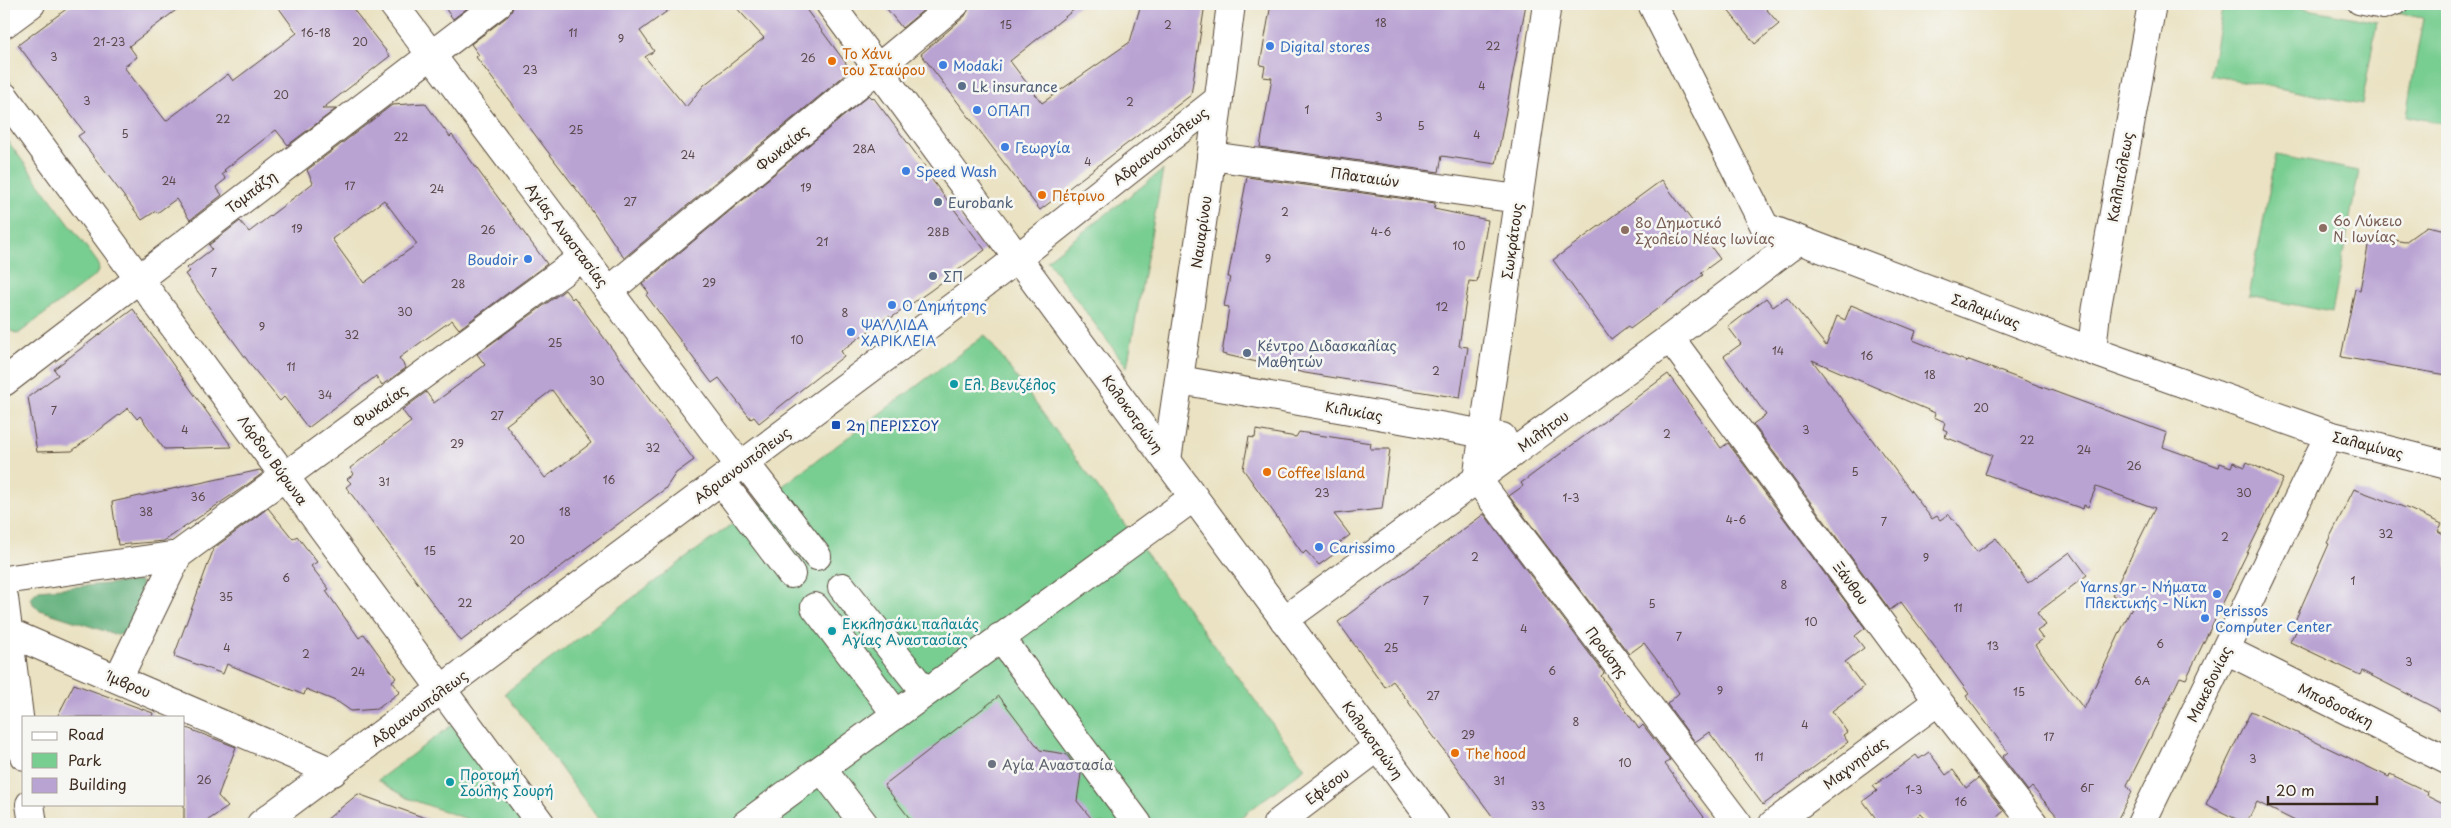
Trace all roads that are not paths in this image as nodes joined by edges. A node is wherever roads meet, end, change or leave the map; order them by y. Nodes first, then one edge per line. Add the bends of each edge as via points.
1 (31, 4) edge
2 (393, 4) edge
3 (498, 4) edge
4 (830, 4) edge
5 (954, 4) edge
6 (1231, 4) edge
7 (1547, 4) edge
8 (1652, 4) edge
9 (2152, 4) edge
10 (2358, 4) edge
11 (2398, 4) edge
12 (4, 24) edge
13 (431, 55) junction
14 (877, 68) junction
15 (4, 96) edge
16 (1219, 99) junction
17 (1211, 156) junction
18 (1518, 199) junction
19 (1799, 240) junction
20 (583, 257) junction
21 (1018, 258) junction
22 (138, 278) junction
23 (609, 291) junction
24 (1670, 338) junction
25 (2092, 351) junction
26 (1180, 380) junction
27 (4, 382) edge
28 (1484, 435) junction
29 (2329, 435) junction
30 (1528, 442) junction
31 (1167, 460) junction
32 (2447, 465) edge
33 (735, 470) junction
34 (285, 476) junction
35 (1477, 479) junction
36 (1194, 497) junction
37 (178, 555) junction
38 (817, 556) dead end
39 (791, 574) dead end
40 (4, 580) edge
41 (842, 587) dead end
42 (4, 598) edge
43 (815, 606) dead end
44 (1284, 620) junction
45 (8, 632) junction
46 (1000, 637) junction
47 (2226, 650) junction
48 (118, 679) junction
49 (442, 690) junction
50 (925, 692) junction
51 (1938, 701) junction
52 (896, 714) junction
53 (22, 740) edge
54 (1378, 747) junction
55 (2447, 760) edge
56 (822, 769) junction
57 (333, 772) junction
58 (30, 806) edge
59 (290, 814) edge
60 (33, 824) edge
61 (261, 824) edge
62 (541, 824) edge
63 (746, 824) edge
64 (864, 824) edge
65 (1138, 824) edge
66 (1277, 824) edge
67 (1435, 824) edge
68 (1738, 824) edge
69 (1773, 824) edge
70 (2034, 824) edge
71 (2141, 824) edge

1 - 12 street
2 - 13 street, Αγίας Αναστασίας
3 - 13 street, Τομπάζη
4 - 14 street, Κολοκοτρώνη
5 - 14 street, Φωκαίας
6 - 16 street, Ναυαρίνου
7 - 18 street, Σωκράτους
8 - 19 street, Σαλαμίνας via 1765,226
9 - 25 street, Καλλιπόλεως via 2096,312
10 - 11 lane via 2383,10
13 - 20 street, Αγίας Αναστασίας
13 - 22 street, Τομπάζη
14 - 21 street, Κολοκοτρώνη
14 - 23 street, Φωκαίας
15 - 22 street, Λόρδου Βύρωνα
16 - 17 street, Ναυαρίνου
16 - 21 street, Αδριανουπόλεως
17 - 18 street, Πλαταιών
17 - 26 street, Ναυαρίνου
18 - 28 street, Σωκράτους
19 - 24 street, Μιλήτου
19 - 25 street, Σαλαμίνας
20 - 23 street, Αγίας Αναστασίας
20 - 34 street, Φωκαίας
21 - 31 street, Κολοκοτρώνη
21 - 33 street, Αδριανουπόλεως
22 - 27 street, Τομπάζη
22 - 34 street, Λόρδου Βύρωνα
23 - 33 street, Αγίας Αναστασίας
24 - 30 street, Μιλήτου
24 - 51 street, Ξάνθου
25 - 29 street, Σαλαμίνας
26 - 28 street, Κιλικίας
26 - 31 street, Ναυαρίνου
28 - 30 street, Κιλικίας
28 - 35 street, Σωκράτους
29 - 32 street, Σαλαμίνας
29 - 47 street, Μακεδονίας
30 - 35 street, Μιλήτου
31 - 36 street, Κολοκοτρώνη
33 - 38 street
33 - 39 street
33 - 49 street, Αδριανουπόλεως
34 - 37 street, Φωκαίας
34 - 49 street, Λόρδου Βύρωνα
35 - 44 street, Μιλήτου
35 - 68 street, Προύσης
36 - 44 street, Κολοκοτρώνη
36 - 46 street
37 - 40 street, Φωκαίας
37 - 48 street, Φωκαίας
41 - 50 street
42 - 45 street
43 - 52 street
44 - 54 street, Κολοκοτρώνη
45 - 48 street, Ίμβρου
45 - 53 street
46 - 50 street
46 - 65 street
47 - 55 street, Μποδοσάκη
47 - 71 street, Μακεδονίας
48 - 57 street, Ίμβρου
49 - 57 street, Αδριανουπόλεως
49 - 62 street, Λόρδου Βύρωνα
50 - 52 street
51 - 69 street, Μαγνησίας
51 - 70 street, Ξάνθου
52 - 56 street
54 - 66 street, Εφέσου
54 - 67 street, Κολοκοτρώνη
56 - 63 street
56 - 64 street
57 - 59 street, Αδριανουπόλεως
58 - 60 street
59 - 61 street, Αδριανουπόλεως

